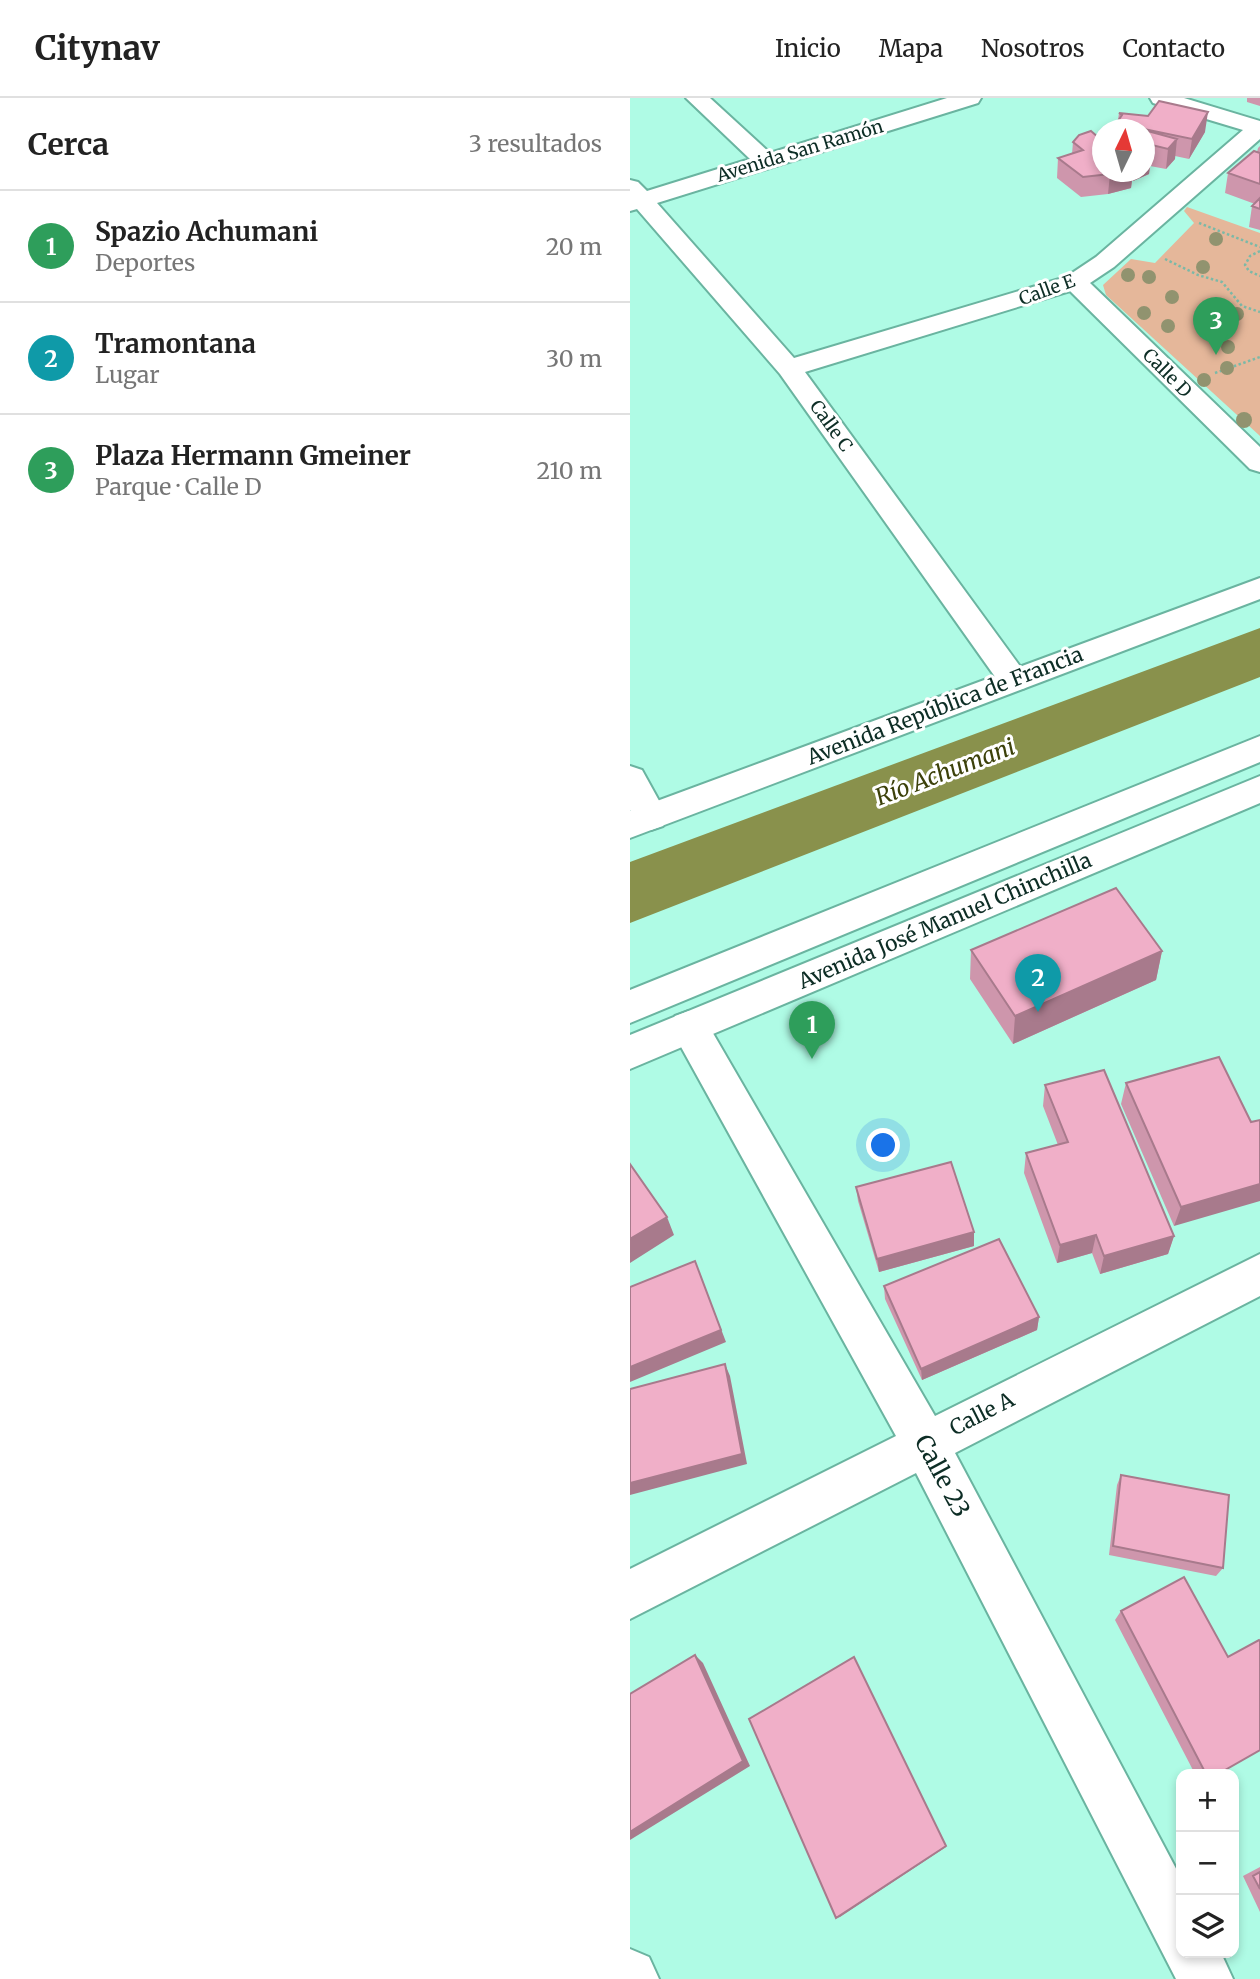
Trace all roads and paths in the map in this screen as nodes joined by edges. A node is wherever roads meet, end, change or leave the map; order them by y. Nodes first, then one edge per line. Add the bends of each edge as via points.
1 (698, 98) edge
2 (896, 98) edge
3 (970, 98) edge
4 (1161, 98) edge
5 (1260, 128) edge
6 (747, 145) junction
7 (765, 161) junction
8 (633, 193) edge
9 (1194, 216) dead end
10 (1260, 249) edge
11 (1165, 260) dead end
12 (1260, 276) edge
13 (1075, 282) junction
14 (1260, 312) edge
15 (1260, 357) edge
16 (789, 369) junction
17 (1213, 374) dead end
18 (1260, 463) edge
19 (1260, 588) edge
20 (1014, 680) junction
21 (1260, 748) edge
22 (630, 779) edge
23 (1260, 789) edge
24 (641, 821) edge
25 (630, 1007) edge
26 (679, 1009) junction
27 (630, 1052) edge
28 (1260, 1274) edge
29 (925, 1443) junction
30 (630, 1595) edge
31 (1176, 1923) edge
32 (1194, 1958) edge
33 (1205, 1979) edge

1 - 6 street
2 - 6 street, Avenida San Ramón
3 - 7 street, Avenida San Ramón
4 - 5 street
5 - 13 street, Calle E via 1105,262
6 - 7 street
6 - 8 street, Avenida San Ramón
7 - 8 street, Avenida San Ramón
8 - 16 street, Calle C
9 - 10 path via 1199,223
10 - 12 path via 1245,265
11 - 14 path via 1222,282 1242,306
13 - 16 street, Calle E
13 - 18 street, Calle D
15 - 17 path
16 - 20 street, Calle C
19 - 20 street, Avenida República de Francia
20 - 24 street, Avenida República de Francia
21 - 26 street, Avenida José Manuel Chinchilla
22 - 24 street
23 - 26 street, Avenida José Manuel Chinchilla
25 - 26 street, Avenida José Manuel Chinchilla
26 - 27 street, Avenida José Manuel Chinchilla
26 - 29 street, Calle 23
28 - 29 street, Calle A
29 - 30 street, Calle A
29 - 31 street, Calle 23
32 - 33 street

